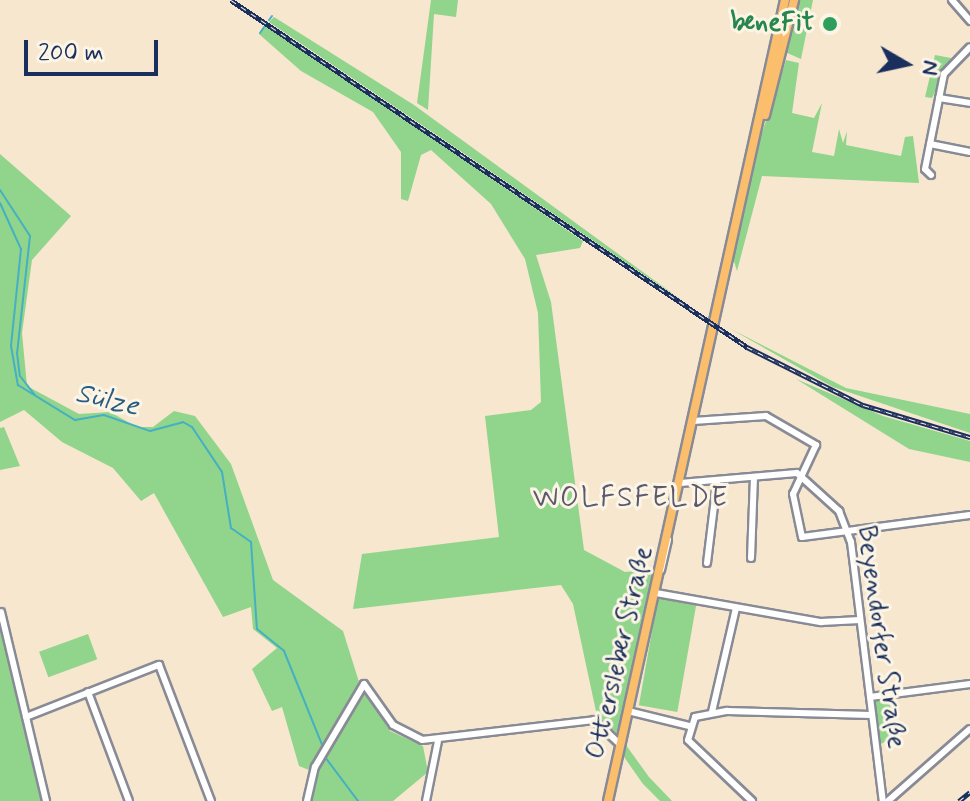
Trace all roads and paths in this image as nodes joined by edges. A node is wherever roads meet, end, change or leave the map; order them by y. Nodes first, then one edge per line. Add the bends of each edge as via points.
1 (785, 0) edge
2 (794, 0) edge
3 (952, 0) edge
4 (970, 21) edge
5 (967, 49) edge
6 (970, 59) edge
7 (939, 98) junction
8 (970, 103) edge
9 (757, 134) junction
10 (930, 144) junction
11 (970, 152) edge
12 (931, 175) dead end
13 (693, 421) junction
14 (801, 474) junction
15 (754, 477) junction
16 (717, 482) junction
17 (680, 483) junction
18 (970, 515) edge
19 (849, 532) junction
20 (668, 537) junction
21 (751, 558) dead end
22 (707, 563) dead end
23 (660, 575) junction
24 (656, 593) junction
25 (736, 608) junction
26 (1, 612) edge
27 (860, 620) junction
28 (970, 684) edge
29 (88, 692) junction
30 (870, 697) junction
31 (628, 711) junction
32 (712, 712) junction
33 (871, 715) junction
34 (26, 717) junction
35 (689, 726) junction
36 (970, 729) edge
37 (438, 741) junction
38 (619, 743) junction
39 (46, 801) edge
40 (129, 801) edge
41 (211, 801) edge
42 (307, 801) edge
43 (426, 801) edge
44 (608, 801) edge
45 (752, 801) edge
46 (886, 801) edge

1 - 9 main road
2 - 9 main road
3 - 4 street
5 - 6 street
5 - 7 street via 945,71
7 - 8 street
7 - 10 street
9 - 13 main road, Ottersleber Straße
10 - 11 street
10 - 12 street
13 - 14 street via 775,419 817,447
13 - 17 main road, Ottersleber Straße
14 - 15 street
14 - 19 street, Beyendorfer Straße via 830,499
14 - 19 street via 792,496 801,536
15 - 16 street
15 - 21 street
16 - 17 street
16 - 22 street
17 - 20 main road, Ottersleber Straße
18 - 19 street
19 - 27 street, Beyendorfer Straße
20 - 23 street
20 - 23 main road, Ottersleber Straße
23 - 24 main road, Ottersleber Straße
24 - 25 street
24 - 31 main road, Ottersleber Straße
25 - 27 street via 829,623
25 - 32 street
26 - 34 street
27 - 30 street, Beyendorfer Straße
28 - 30 street
29 - 34 street
29 - 40 street
29 - 41 street via 160,666
30 - 33 street, Beyendorfer Straße
31 - 35 street
31 - 38 main road, Ottersleber Straße
32 - 33 street
32 - 35 street via 697,716
33 - 46 street, Beyendorfer Straße
34 - 39 street
35 - 45 street via 699,751
36 - 46 street
37 - 38 street via 594,720
37 - 42 street via 397,729 371,687 362,685 320,758
37 - 43 street
38 - 44 main road, Ottersleber Straße

